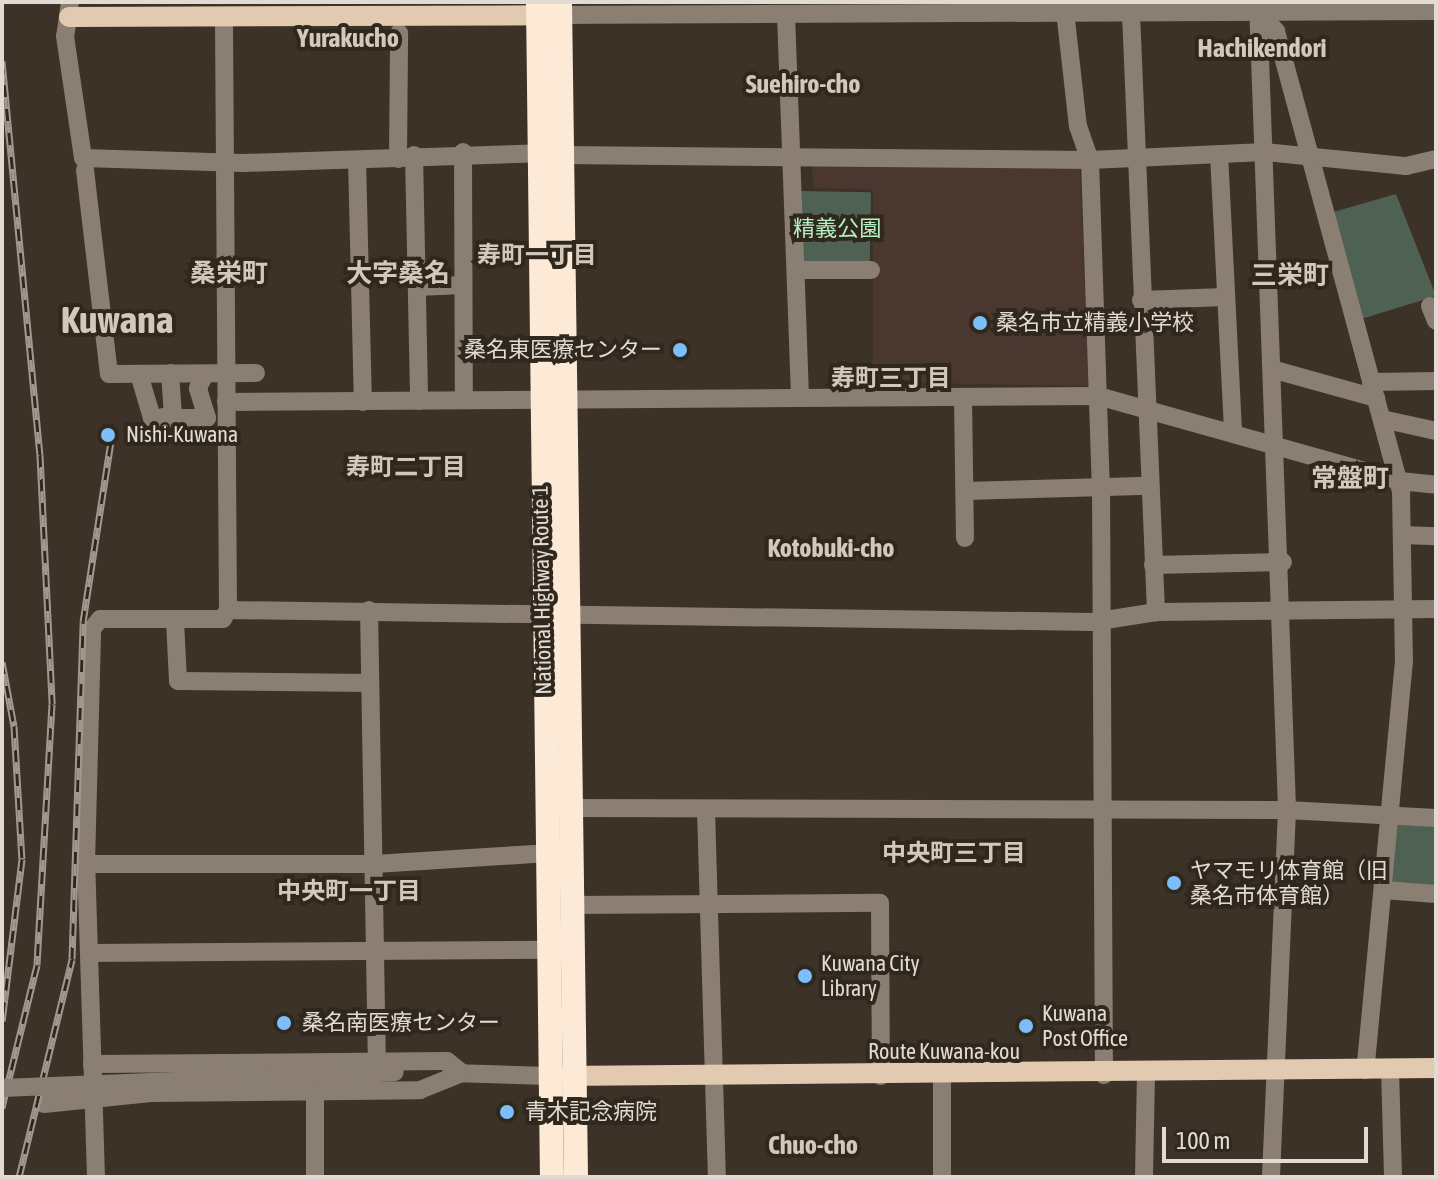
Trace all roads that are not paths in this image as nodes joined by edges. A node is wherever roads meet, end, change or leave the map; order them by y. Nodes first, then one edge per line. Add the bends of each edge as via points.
1 (1064, 7) edge
2 (1258, 7) edge
3 (549, 8) edge
4 (691, 8) edge
5 (918, 8) edge
6 (69, 10) edge
7 (1436, 11) edge
8 (1131, 13) junction
9 (786, 14) junction
10 (224, 17) junction
11 (399, 33) dead end
12 (463, 152) junction
13 (1265, 152) junction
14 (551, 154) junction
15 (1219, 154) junction
16 (1313, 155) junction
17 (793, 156) junction
18 (406, 157) junction
19 (70, 158) dead end
20 (1135, 158) junction
21 (1436, 159) edge
22 (226, 160) junction
23 (357, 160) junction
24 (1090, 160) junction
25 (798, 270) junction
26 (871, 270) dead end
27 (463, 285) junction
28 (417, 287) junction
29 (1226, 297) junction
30 (1141, 300) junction
31 (1275, 370) junction
32 (170, 373) junction
33 (226, 373) junction
34 (256, 373) dead end
35 (139, 374) junction
36 (202, 381) junction
37 (1436, 381) edge
38 (1374, 390) junction
39 (1098, 396) junction
40 (963, 397) junction
41 (800, 398) junction
42 (464, 400) junction
43 (554, 400) junction
44 (419, 401) junction
45 (226, 402) junction
46 (363, 402) junction
47 (1149, 405) junction
48 (173, 410) junction
49 (1382, 419) junction
50 (1233, 431) junction
51 (1436, 431) edge
52 (1278, 445) junction
53 (1400, 481) junction
54 (1436, 485) edge
55 (1101, 486) junction
56 (1149, 486) junction
57 (965, 491) junction
58 (1403, 535) junction
59 (1436, 536) edge
60 (965, 538) dead end
61 (1283, 562) junction
62 (1153, 565) junction
63 (1404, 609) junction
64 (1436, 609) edge
65 (369, 610) junction
66 (1284, 611) junction
67 (1156, 612) junction
68 (556, 613) junction
69 (226, 615) junction
70 (1101, 619) junction
71 (175, 621) junction
72 (370, 683) junction
73 (571, 808) junction
74 (706, 810) junction
75 (1104, 810) junction
76 (1287, 810) junction
77 (1389, 814) junction
78 (1436, 818) edge
79 (548, 853) junction
80 (86, 864) junction
81 (375, 864) junction
82 (1384, 890) junction
83 (1436, 894) edge
84 (710, 903) junction
85 (570, 905) junction
86 (548, 950) junction
87 (376, 951) junction
88 (90, 953) junction
89 (377, 1060) junction
90 (92, 1064) junction
91 (1436, 1068) edge
92 (1390, 1069) junction
93 (1365, 1070) junction
94 (1277, 1072) junction
95 (462, 1073) junction
96 (717, 1075) junction
97 (1104, 1075) junction
98 (1146, 1075) junction
99 (548, 1076) junction
100 (881, 1076) junction
101 (942, 1076) junction
102 (574, 1077) junction
103 (2, 1088) edge
104 (315, 1093) junction
105 (93, 1099) junction
106 (44, 1104) dead end
107 (96, 1177) edge
108 (315, 1177) edge
109 (552, 1177) edge
110 (576, 1177) edge
111 (717, 1177) edge
112 (942, 1177) edge
113 (1144, 1177) edge
114 (1271, 1177) edge
115 (1393, 1177) edge

1 - 5 street
1 - 8 street
1 - 24 street via 1078,126
2 - 7 street
2 - 8 street
2 - 13 street
2 - 16 street via 1276,31
3 - 4 street
3 - 10 main road
3 - 14 highway, National Highway Route 1
4 - 9 street
5 - 9 street
6 - 10 main road
6 - 22 street via 83,158
8 - 20 street
9 - 17 street
10 - 22 street
11 - 18 street
12 - 14 street
12 - 18 street
12 - 27 street
13 - 15 street
13 - 16 street
13 - 31 street
14 - 17 street
14 - 43 highway, National Highway Route 1
15 - 20 street
15 - 29 street
16 - 21 street via 1406,166
16 - 38 street
17 - 24 street
17 - 25 street
18 - 23 street
18 - 28 street
19 - 35 street via 88,170 109,374
20 - 24 street
20 - 30 street
22 - 23 street
22 - 33 street
23 - 46 street
24 - 39 street
25 - 26 street
25 - 41 street
27 - 28 street
27 - 42 street
28 - 44 street
29 - 30 street
29 - 50 street
30 - 47 street
31 - 38 street
31 - 52 street
32 - 35 street
32 - 36 street
32 - 48 street
33 - 34 street
33 - 36 street
33 - 45 street
35 - 48 street via 152,418
36 - 48 street
36 - 48 street via 207,418
37 - 38 street
38 - 49 street
39 - 40 street
39 - 47 street
39 - 55 street
40 - 41 street
40 - 57 street
41 - 43 street
42 - 43 street
42 - 44 street
43 - 68 highway, National Highway Route 1
44 - 46 street
45 - 46 street
45 - 69 street
47 - 50 street
47 - 56 street
49 - 51 street
49 - 53 street
50 - 52 street
52 - 53 street
52 - 61 street
53 - 54 street
53 - 58 street
55 - 56 street
55 - 57 street
55 - 70 street
56 - 62 street
57 - 60 street
58 - 59 street
58 - 63 street
61 - 62 street
61 - 66 street
62 - 67 street
63 - 64 street
63 - 66 street
63 - 77 street
65 - 68 street
65 - 69 street
65 - 72 street
66 - 67 street
66 - 76 street
67 - 70 street
68 - 70 street
68 - 73 highway, National Highway Route 1
68 - 79 highway, National Highway Route 1
69 - 71 street
70 - 75 street
71 - 72 street via 178,681
71 - 80 street via 100,619 92,629
72 - 81 street
73 - 74 street
73 - 85 highway, National Highway Route 1
74 - 75 street
74 - 84 street
75 - 76 street
75 - 97 street
76 - 77 street
76 - 94 street
77 - 78 street
77 - 82 street
79 - 81 street
79 - 86 highway, National Highway Route 1
80 - 81 street
80 - 88 street
81 - 87 street
82 - 83 street
82 - 93 street
84 - 85 street
84 - 96 street
84 - 100 street via 880,903
85 - 102 highway, National Highway Route 1
86 - 87 street
86 - 99 highway, National Highway Route 1
87 - 88 street
87 - 89 street
88 - 90 street
89 - 90 street
89 - 95 street via 447,1061
90 - 105 street
91 - 92 main road, Route Kuwana-kou
92 - 93 main road, Route Kuwana-kou
92 - 115 street
93 - 94 main road, Route Kuwana-kou
94 - 98 main road, Route Kuwana-kou
94 - 114 street
95 - 99 street
95 - 103 street, bridge
95 - 104 street via 420,1090
96 - 100 main road, Route Kuwana-kou
96 - 102 main road, Route Kuwana-kou
96 - 111 street
97 - 98 main road, Route Kuwana-kou
97 - 101 main road, Route Kuwana-kou
98 - 113 street
99 - 102 main road, Route Kuwana-kou
99 - 109 highway, National Highway Route 1
100 - 101 main road, Route Kuwana-kou
101 - 112 street
102 - 110 highway, National Highway Route 1
104 - 105 street
104 - 108 street
105 - 106 street
105 - 107 street

